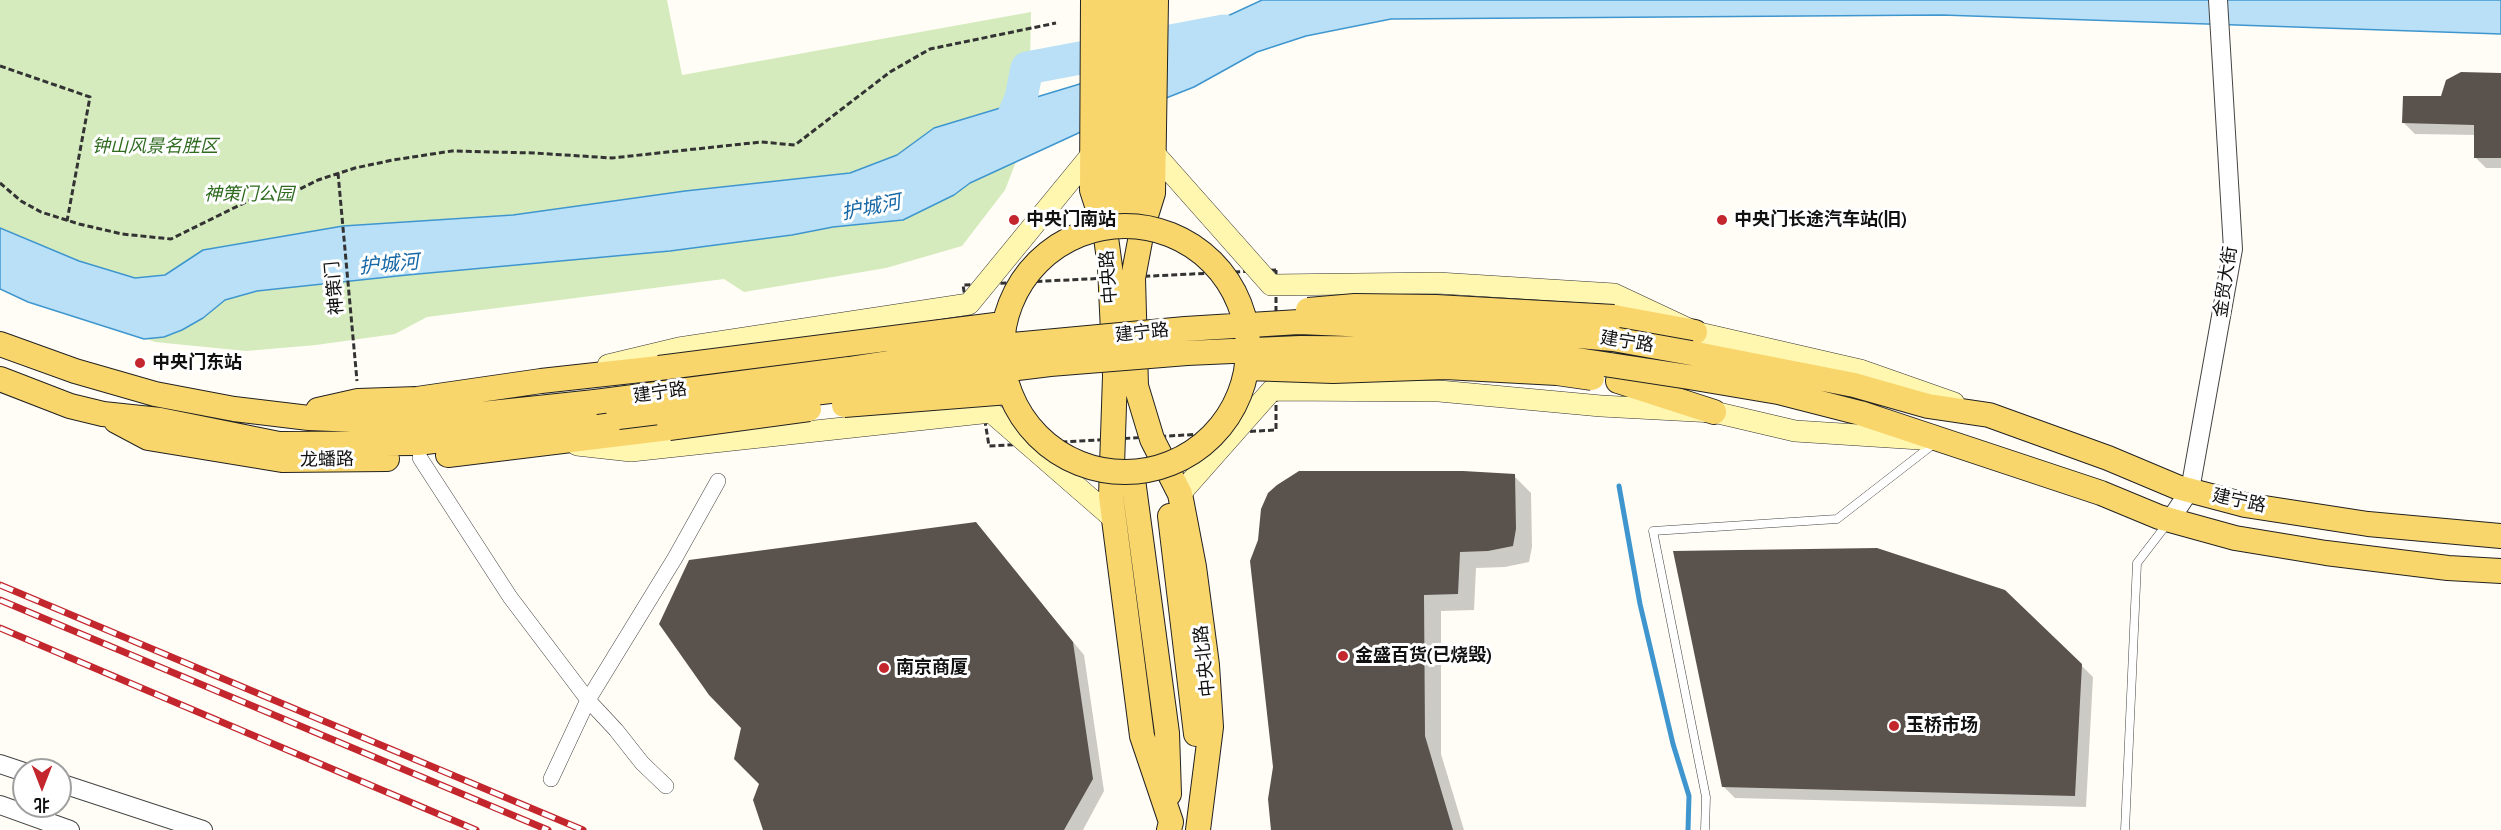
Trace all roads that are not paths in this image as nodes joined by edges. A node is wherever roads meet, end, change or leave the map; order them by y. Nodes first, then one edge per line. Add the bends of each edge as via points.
1 (2218, 0) edge
2 (1124, 3) edge
3 (1154, 153) junction
4 (1092, 154) junction
5 (1123, 226) junction
6 (1244, 314) junction
7 (1004, 324) junction
8 (0, 344) edge
9 (1692, 354) junction
10 (1247, 368) junction
11 (0, 379) edge
12 (541, 381) junction
13 (1009, 392) junction
14 (1714, 412) junction
15 (103, 414) junction
16 (292, 416) junction
17 (402, 432) junction
18 (1939, 440) junction
19 (301, 442) joint
20 (558, 443) junction
21 (420, 459) junction
22 (1164, 466) junction
23 (1132, 472) junction
24 (718, 481) dead end
25 (2190, 490) junction
26 (1180, 494) junction
27 (1114, 519) junction
28 (2170, 520) junction
29 (2501, 536) edge
30 (2501, 571) edge
31 (588, 700) junction
32 (551, 779) dead end
33 (666, 786) dead end
34 (72, 787) edge
35 (0, 805) edge
36 (1199, 825) edge
37 (1170, 826) edge
38 (70, 830) edge
39 (203, 830) edge
40 (1705, 830) edge
41 (2125, 830) edge

1 - 25 street, 金贸大街 via 2233,249
2 - 3 main road, 中央路 via 1155,103
2 - 4 main road, 中央路 via 1093,105
2 - 5 main road
3 - 9 main road via 1271,285 1438,283 1614,294
3 - 26 main road, 中央路 via 1153,193 1133,278 1136,386 1152,439
4 - 12 main road via 969,304 679,348
4 - 27 main road, 中央路 via 1092,190 1105,230 1110,267 1115,376 1111,496
5 - 6 main road, bridge via 1170,234 1203,253 1228,280
5 - 7 main road, bridge via 1074,236 1041,258 1017,288
6 - 9 main road, bridge via 1355,306 1614,317
6 - 10 main road, bridge
7 - 12 main road, bridge
7 - 13 main road, bridge via 1001,358
8 - 16 main road via 155,394
9 - 17 main road, 建宁路, bridge via 1613,339 1514,331 1299,322 1185,328 991,348
9 - 18 main road, 建宁路 via 1778,392 1860,413
9 - 25 main road, 建宁路 via 1854,385 1928,406 1989,415
10 - 14 main road, bridge via 1333,371 1445,367 1557,374 1618,381
10 - 22 main road, bridge via 1237,400 1219,428 1194,451
11 - 15 main road, 龙蟠路 via 70,406
12 - 16 main road via 417,399 358,401
13 - 20 main road, 龙蟠路, bridge via 870,402
13 - 23 main road, bridge via 1028,426 1057,452 1093,468
14 - 18 main road via 1796,431
14 - 26 main road via 1439,391 1272,390
15 - 19 main road, 龙蟠路 via 160,420 279,444
15 - 21 main road, 龙蟠路 via 148,438 282,460
16 - 17 main road, 建宁路
17 - 19 main road, 建宁路
18 - 28 main road, 建宁路
18 - 40 lane via 1837,519 1653,531 1706,797
20 - 21 main road, 龙蟠路
20 - 27 main road via 631,451 991,412
21 - 31 street via 481,555
22 - 23 main road, bridge
22 - 36 main road via 1196,730
23 - 37 main road via 1167,733
24 - 31 street
25 - 28 street, 金贸大街
25 - 29 main road, 建宁路 via 2245,505 2368,524
26 - 36 main road, 中央北路 via 1207,665 1211,728
27 - 37 main road via 1142,736
28 - 30 main road, 建宁路 via 2235,538 2326,553
28 - 41 lane via 2137,563
31 - 32 street
31 - 33 street
34 - 39 street
35 - 38 street

